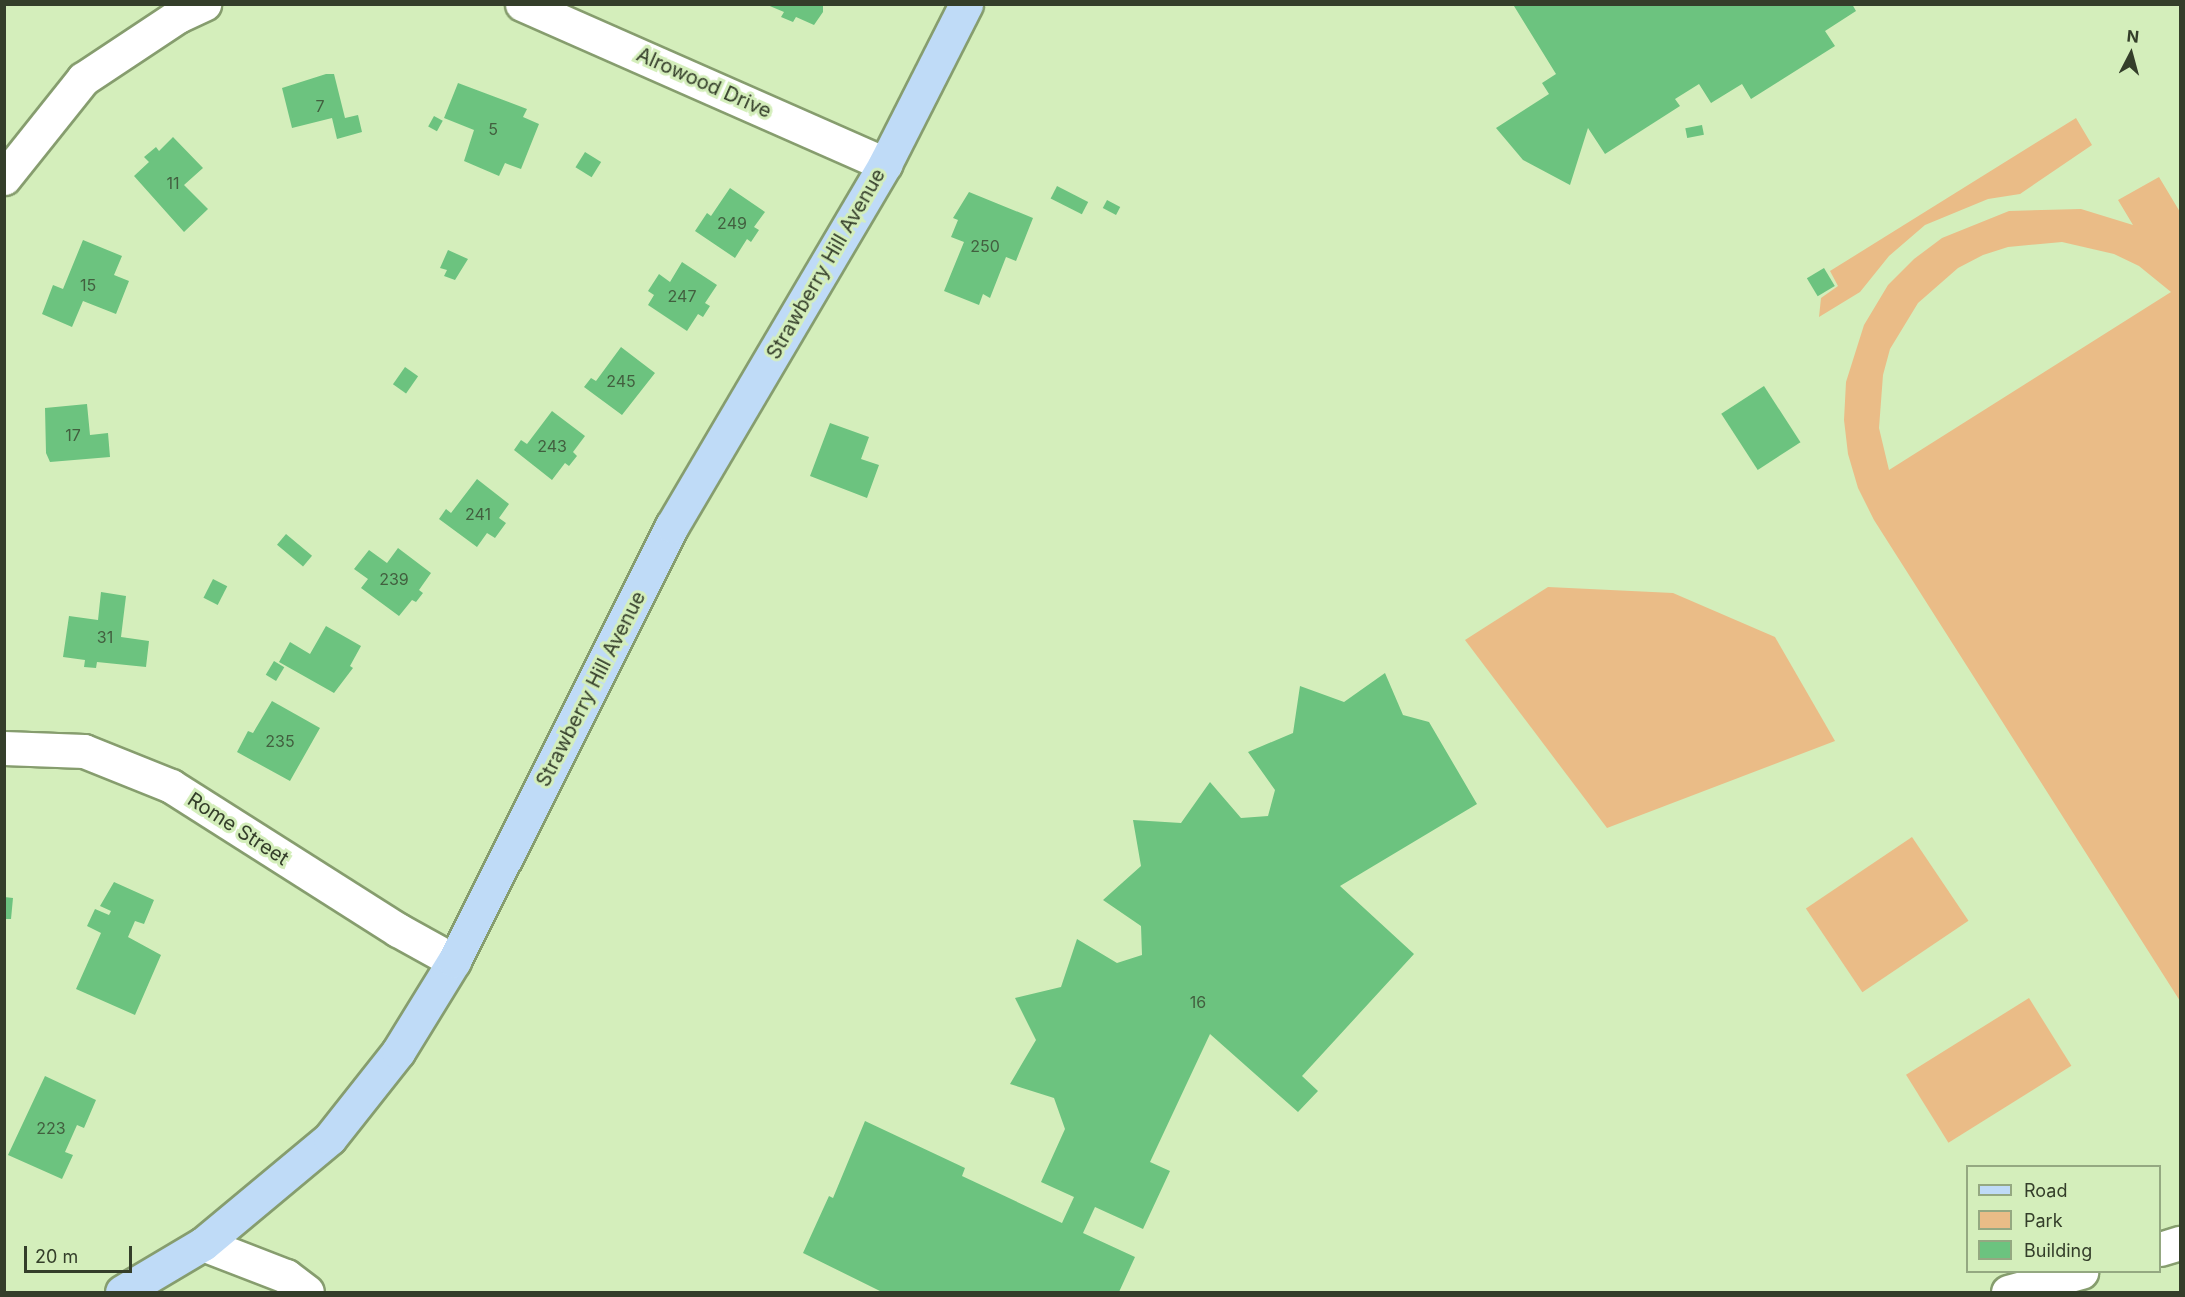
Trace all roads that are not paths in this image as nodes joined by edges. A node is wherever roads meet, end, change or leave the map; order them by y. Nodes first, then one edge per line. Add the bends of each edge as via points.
1 (204, 4) edge
2 (522, 4) edge
3 (966, 4) edge
4 (885, 164) junction
5 (4, 178) edge
6 (4, 748) edge
7 (454, 961) junction
8 (2181, 1243) edge
9 (203, 1244) junction
10 (2161, 1249) edge
11 (2078, 1273) edge
12 (122, 1293) edge
13 (307, 1293) edge
14 (2008, 1293) edge

1 - 5 street via 178,16 83,79
2 - 4 street, Alrowood Drive
3 - 4 main road, Strawberry Hill Avenue
4 - 7 main road, Strawberry Hill Avenue via 672,526
6 - 7 street, Rome Street via 84,751 171,786 398,930
7 - 9 main road, Strawberry Hill Avenue via 398,1052 330,1138
8 - 10 street
9 - 12 main road, Strawberry Hill Avenue
9 - 13 street via 286,1276
11 - 14 street

